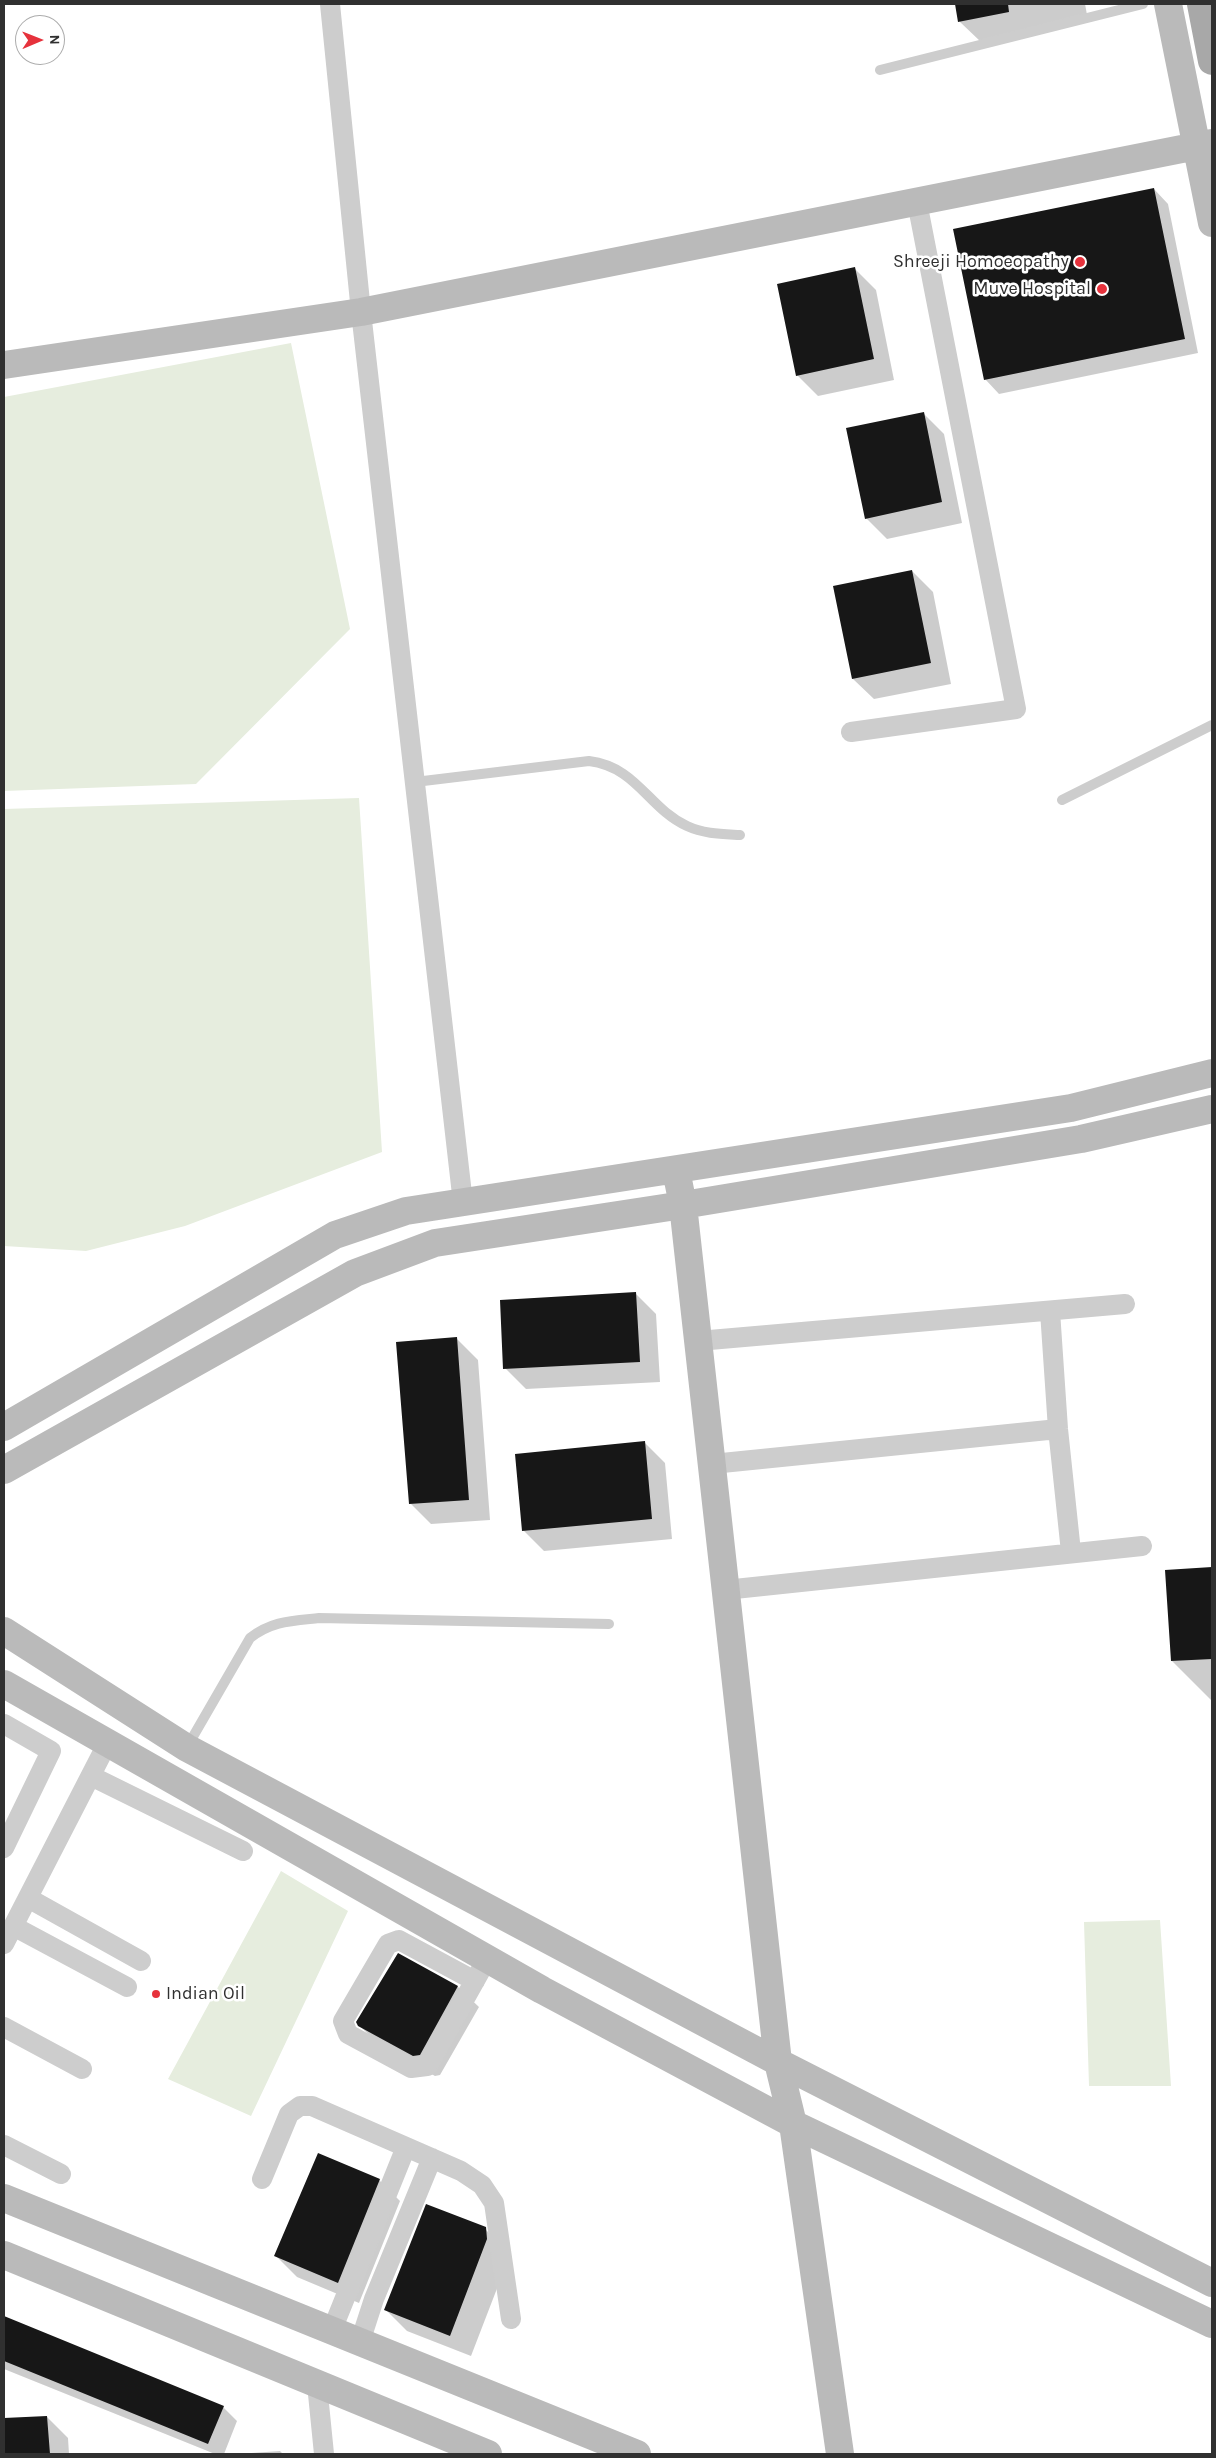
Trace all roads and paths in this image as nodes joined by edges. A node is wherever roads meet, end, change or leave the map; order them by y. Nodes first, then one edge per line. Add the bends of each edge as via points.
1 (330, 4) edge
2 (1143, 4) edge
3 (1168, 4) edge
4 (1200, 4) edge
5 (1212, 61) edge
6 (880, 70) dead end
7 (1205, 145) edge
8 (917, 202) junction
9 (1212, 223) edge
10 (362, 312) junction
11 (4, 364) edge
12 (1212, 725) edge
13 (851, 732) dead end
14 (415, 782) junction
15 (1062, 800) dead end
16 (740, 835) dead end
17 (1212, 1073) edge
18 (1212, 1109) edge
19 (676, 1170) junction
20 (463, 1203) junction
21 (683, 1205) junction
22 (1125, 1304) dead end
23 (1050, 1311) junction
24 (698, 1341) junction
25 (4, 1427) edge
26 (1058, 1429) junction
27 (712, 1464) junction
28 (4, 1470) edge
29 (1142, 1546) dead end
30 (1071, 1552) junction
31 (725, 1590) junction
32 (610, 1624) dead end
33 (4, 1631) edge
34 (4, 1684) edge
35 (4, 1724) edge
36 (108, 1742) junction
37 (186, 1748) junction
38 (91, 1776) junction
39 (4, 1848) edge
40 (243, 1852) dead end
41 (28, 1898) junction
42 (13, 1926) junction
43 (4, 1944) edge
44 (141, 1961) dead end
45 (481, 1970) junction
46 (127, 1986) dead end
47 (4, 2027) edge
48 (778, 2062) junction
49 (82, 2069) dead end
50 (793, 2124) junction
51 (4, 2145) edge
52 (406, 2147) junction
53 (432, 2158) junction
54 (61, 2174) dead end
55 (262, 2178) dead end
56 (4, 2198) edge
57 (4, 2255) edge
58 (1212, 2282) edge
59 (511, 2319) dead end
60 (1212, 2324) edge
61 (332, 2330) junction
62 (360, 2342) junction
63 (317, 2384) junction
64 (324, 2454) edge
65 (488, 2454) edge
66 (636, 2454) edge
67 (840, 2454) edge

1 - 10 street
2 - 6 lane
3 - 7 street
4 - 5 main road
7 - 8 street
7 - 9 street
8 - 10 street
8 - 13 street via 1016,709
10 - 11 street
10 - 14 street
12 - 15 lane
14 - 16 lane via 589,760 603,762 622,771 670,815 687,826 711,833
14 - 20 street
17 - 19 street via 1071,1108
18 - 21 street via 1081,1139
19 - 20 street
19 - 21 street
20 - 25 street via 406,1211 335,1235
21 - 24 street
21 - 28 street via 435,1243 354,1273
22 - 23 street
23 - 24 street
23 - 26 street
24 - 27 street
26 - 27 street
26 - 30 street
27 - 31 street
29 - 30 street
30 - 31 street
31 - 48 street
32 - 37 lane via 319,1618 281,1622 263,1628 250,1638
33 - 37 street
34 - 36 street
35 - 39 street via 51,1751
36 - 38 street
36 - 45 street
37 - 48 street
38 - 40 street
38 - 41 street
41 - 42 street
41 - 44 street
42 - 43 street
42 - 46 street
45 - 45 street via 426,2066 411,2068 348,2034 343,2020 388,1944 399,1940
45 - 50 street
47 - 49 street
48 - 50 street
48 - 58 street
50 - 60 street
50 - 67 street
51 - 54 street
52 - 53 street
52 - 55 street via 312,2106 300,2106 289,2114
52 - 61 street
53 - 59 street via 482,2185 494,2204
53 - 62 street via 374,2299
56 - 61 street
57 - 63 street
61 - 62 street
62 - 66 street
63 - 64 street
63 - 65 street

